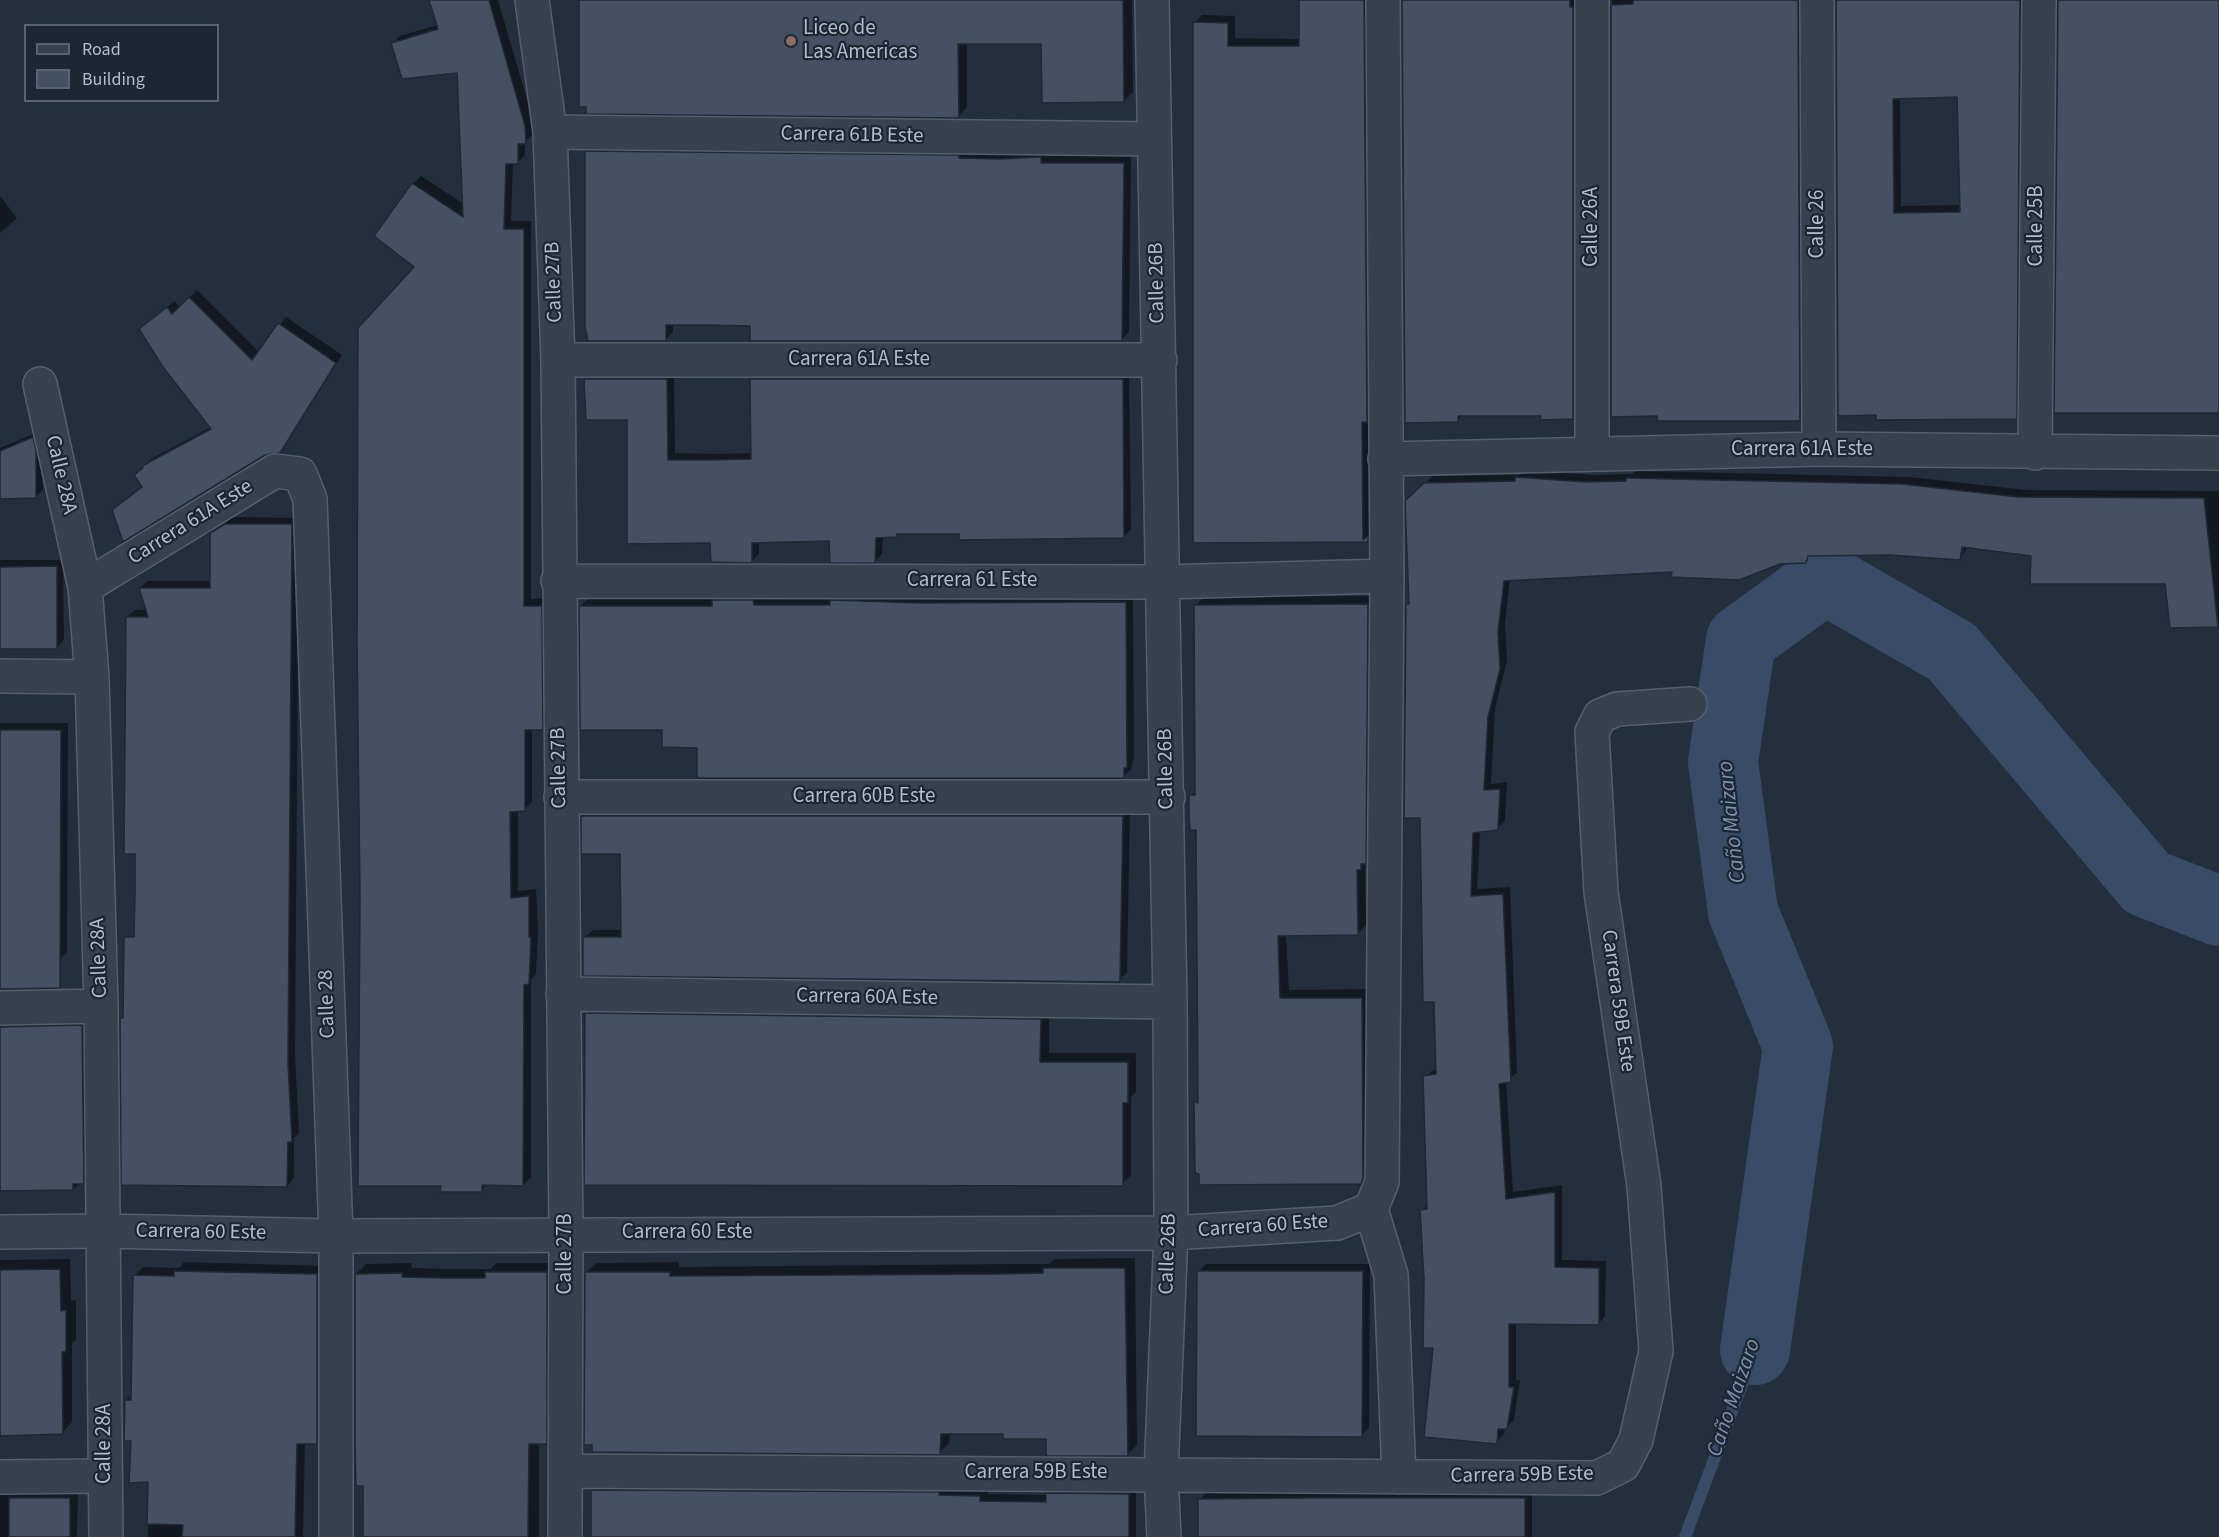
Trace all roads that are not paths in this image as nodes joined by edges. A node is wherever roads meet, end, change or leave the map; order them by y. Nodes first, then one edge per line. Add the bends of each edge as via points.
1 (532, 0) edge
2 (1152, 0) edge
3 (1383, 0) edge
4 (1592, 0) edge
5 (1817, 0) edge
6 (2039, 0) edge
7 (550, 132) junction
8 (1154, 139) junction
9 (558, 360) junction
10 (1160, 360) junction
11 (40, 384) dead end
12 (1819, 449) junction
13 (2035, 453) junction
14 (2219, 453) edge
15 (1592, 454) junction
16 (1385, 459) junction
17 (300, 474) joint
18 (1387, 576) junction
19 (558, 581) junction
20 (1163, 582) junction
21 (85, 587) junction
22 (0, 676) edge
23 (92, 677) junction
24 (1690, 704) dead end
25 (561, 797) junction
26 (1168, 797) junction
27 (563, 994) junction
28 (1170, 1002) junction
29 (102, 1006) junction
30 (0, 1008) edge
31 (1371, 1209) junction
32 (105, 1231) junction
33 (0, 1232) edge
34 (566, 1233) junction
35 (1171, 1233) junction
36 (336, 1236) junction
37 (566, 1471) junction
38 (1161, 1474) junction
39 (105, 1476) junction
40 (0, 1477) edge
41 (1399, 1477) junction
42 (106, 1537) edge
43 (336, 1537) edge
44 (565, 1537) edge
45 (1164, 1537) edge

1 - 7 street, Calle 27B
2 - 8 street, Calle 26B
3 - 16 street
4 - 15 street, Calle 26A
5 - 12 street, Calle 26
6 - 13 street, Calle 25B
7 - 8 street, Carrera 61B Este
7 - 9 street, Calle 27B
8 - 10 street, Calle 26B
9 - 10 street, Carrera 61A Este
9 - 19 street, Calle 27B
10 - 20 street, Calle 26B
11 - 21 street, Calle 28A
12 - 13 street, Carrera 61A Este
12 - 15 street, Carrera 61A Este
13 - 14 street, Carrera 61A Este
15 - 16 street, Carrera 61A Este
16 - 18 street
17 - 21 street, Carrera 61A Este via 275,471
17 - 36 street, Calle 28 via 310,499
18 - 20 street, Carrera 61 Este
18 - 31 street via 1382,1182
19 - 20 street, Carrera 61 Este
19 - 25 street, Calle 27B
20 - 26 street, Calle 26B
21 - 23 street, Calle 28A
22 - 23 street
23 - 29 street, Calle 28A
24 - 41 street, Carrera 59B Este via 1617,709 1600,716 1592,732 1601,892 1644,1186 1656,1351 1636,1440 1623,1465 1597,1478
25 - 26 street, Carrera 60B Este
25 - 27 street, Calle 27B
26 - 28 street, Calle 26B
27 - 28 street, Carrera 60A Este
27 - 34 street, Calle 27B
28 - 35 street, Calle 26B
29 - 30 street
29 - 32 street, Calle 28A
31 - 35 street, Carrera 60 Este via 1336,1223
31 - 41 street via 1391,1275
32 - 33 street, Carrera 60 Este
32 - 36 street, Carrera 60 Este
32 - 39 street, Calle 28A
34 - 35 street, Carrera 60 Este
34 - 36 street, Carrera 60 Este
34 - 37 street, Calle 27B
35 - 38 street, Calle 26B
36 - 43 street, Calle 28
37 - 38 street, Carrera 59B Este
37 - 44 street, Calle 27B
38 - 41 street, Carrera 59B Este
38 - 45 street, Calle 26B
39 - 40 street
39 - 42 street, Calle 28A

